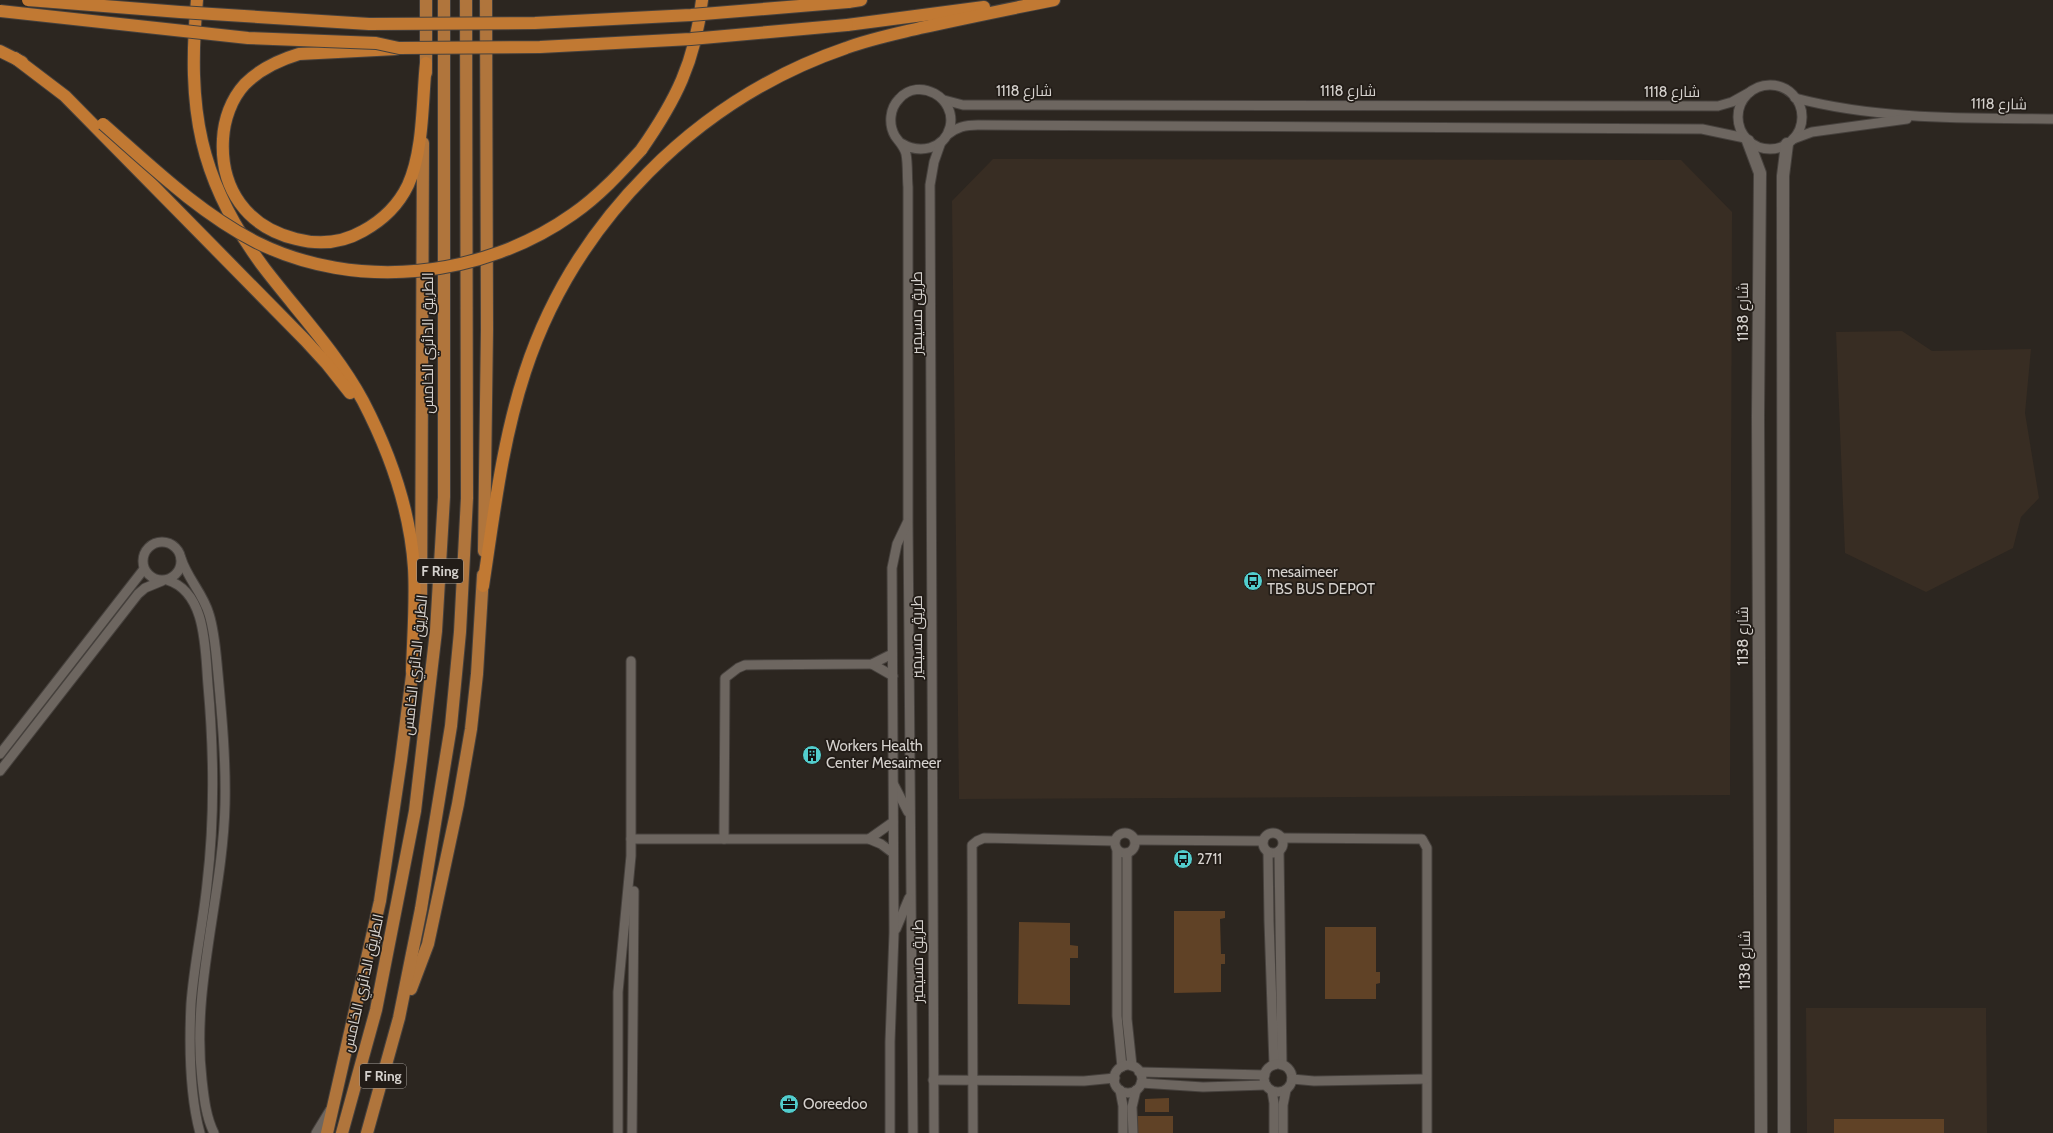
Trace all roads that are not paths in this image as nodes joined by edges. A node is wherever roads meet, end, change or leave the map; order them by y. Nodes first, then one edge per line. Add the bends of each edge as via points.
1 (28, 0) edge
2 (197, 0) edge
3 (426, 0) edge
4 (444, 0) edge
5 (466, 0) edge
6 (486, 0) edge
7 (702, 0) edge
8 (861, 0) edge
9 (1040, 0) edge
10 (1054, 0) edge
11 (0, 11) edge
12 (400, 48) junction
13 (0, 51) edge
14 (14, 58) junction
15 (426, 63) junction
16 (1750, 92) junction
17 (1795, 98) junction
18 (944, 100) junction
19 (1920, 117) junction
20 (2053, 119) edge
21 (944, 139) junction
22 (1747, 139) junction
23 (1790, 142) junction
24 (901, 143) junction
25 (380, 437) junction
26 (908, 522) junction
27 (181, 558) junction
28 (144, 569) junction
29 (165, 580) junction
30 (483, 586) junction
31 (892, 654) junction
32 (631, 661) dead end
33 (872, 664) junction
34 (412, 670) junction
35 (893, 676) junction
36 (4, 743) edge
37 (15, 752) junction
38 (0, 754) edge
39 (8, 761) junction
40 (0, 771) edge
41 (893, 784) junction
42 (910, 814) junction
43 (893, 822) junction
44 (631, 838) junction
45 (1282, 838) junction
46 (724, 839) junction
47 (870, 839) junction
48 (1135, 840) junction
49 (1263, 841) junction
50 (1116, 845) junction
51 (1279, 851) junction
52 (1268, 852) junction
53 (893, 853) junction
54 (1127, 853) junction
55 (631, 856) junction
56 (910, 895) junction
57 (894, 933) junction
58 (400, 1018) junction
59 (1278, 1065) junction
60 (1122, 1067) junction
61 (1136, 1069) junction
62 (1115, 1078) junction
63 (1292, 1079) junction
64 (1426, 1079) junction
65 (933, 1080) junction
66 (973, 1080) junction
67 (1268, 1084) junction
68 (1138, 1086) junction
69 (1120, 1090) junction
70 (1286, 1090) junction
71 (204, 1093) junction
72 (193, 1095) junction
73 (333, 1105) junction
74 (200, 1133) edge
75 (214, 1133) edge
76 (316, 1133) edge
77 (327, 1133) edge
78 (342, 1133) edge
79 (367, 1133) edge
80 (618, 1133) edge
81 (632, 1133) edge
82 (890, 1133) edge
83 (913, 1133) edge
84 (934, 1133) edge
85 (973, 1133) edge
86 (1123, 1133) edge
87 (1133, 1133) edge
88 (1274, 1133) edge
89 (1283, 1133) edge
90 (1427, 1133) edge
91 (1761, 1133) edge
92 (1784, 1133) edge

1 - 8 highway, bridge via 369,24 535,24 692,15
2 - 25 highway via 193,88 207,162 217,188 248,246 353,384
3 - 15 highway
4 - 78 highway, الطريق الدائري الخامس / F Ring via 444,497 436,630 416,811 376,1010
5 - 58 highway, F Ring via 467,498 460,632 451,726 440,801
6 - 30 highway via 487,329
7 - 14 highway, bridge via 694,48 671,104 641,150 616,177 573,214 505,251 457,265 421,271 367,272 316,263 289,255 232,229 185,195 68,93 37,69
9 - 12 highway, bridge via 847,25 691,39 540,47
10 - 30 highway via 877,38 815,59 780,76 704,122 652,168 600,229 563,285 539,334 515,406 499,478
11 - 12 highway, bridge via 234,36 376,43
12 - 15 highway, bridge via 300,54 265,68 244,85 227,116 222,153 226,177 237,201 248,213 269,228 291,238 318,243 334,242 354,236 388,214 399,202 409,183 418,148
13 - 14 highway
14 - 25 highway via 65,96 327,364
15 - 34 highway via 422,152 421,605
16 - 17 street via 1759,87 1774,86 1788,91
16 - 18 street, شارع 1118 via 1718,106 963,105
16 - 22 street via 1744,98 1738,116 1739,125
17 - 19 street, شارع 1118 via 1836,107
17 - 23 street via 1802,114 1801,124
18 - 21 street via 951,117 950,127
18 - 24 street via 932,92 917,89 899,98 892,111 891,126
19 - 20 street, شارع 1118
19 - 23 street, شارع 1118 via 1819,131
21 - 22 street via 955,128 978,124 1702,129
21 - 24 street via 934,147 917,150
21 - 65 street, طريق مسيمير via 934,162 930,185
22 - 23 street via 1757,147 1767,149
22 - 91 street, شارع 1138 via 1760,173
23 - 92 street via 1783,176
24 - 26 street, طريق مسيمير via 906,154 908,187
25 - 34 highway via 397,480 410,533 414,589
26 - 31 street via 898,540 893,560
26 - 42 street, طريق مسيمير
27 - 28 street via 172,544 157,542 145,551 142,560
27 - 29 street via 178,571
27 - 71 street via 212,622 224,752 225,804 222,850 201,1012 200,1059
28 - 29 street via 149,576
28 - 36 street
29 - 37 street via 145,588 138,594
29 - 72 street via 186,590 199,614 206,655 212,722 214,801 207,885 191,1004
30 - 58 highway via 471,729 458,804 428,944
31 - 33 street
31 - 35 street
32 - 44 street
33 - 35 street
33 - 46 street via 745,665 725,678
34 - 73 highway via 380,901
35 - 41 street
36 - 37 street
36 - 38 street
37 - 39 street
38 - 39 street
39 - 40 street
41 - 42 street
41 - 43 street
42 - 56 street, طريق مسيمير
43 - 47 street
43 - 53 street
44 - 46 street
44 - 55 street
45 - 49 street via 1273,832
45 - 51 street via 1283,844
45 - 64 street via 1418,839 1422,840 1427,848
46 - 47 street
47 - 53 street
48 - 49 street
48 - 50 street via 1131,834 1124,833 1118,835
48 - 54 street via 1134,848
49 - 52 street
50 - 54 street
50 - 60 street via 1117,1016
50 - 66 street via 984,838 972,845
51 - 52 street via 1274,854
51 - 59 street
52 - 59 street via 1269,921
53 - 57 street
54 - 61 street via 1127,1019
55 - 80 street via 618,992
55 - 81 street via 634,872
56 - 57 street
56 - 83 street, طريق مسيمير
57 - 82 street
58 - 79 highway, F Ring
59 - 63 street via 1290,1072
59 - 67 street via 1268,1069
60 - 61 street
60 - 62 street via 1117,1071
61 - 67 street
61 - 68 street
62 - 66 street via 1084,1081
62 - 69 street via 1116,1086
63 - 64 street
63 - 70 street
64 - 90 street
65 - 66 street
65 - 84 street, طريق مسيمير
66 - 85 street
67 - 68 street
67 - 70 street via 1281,1092
67 - 88 street via 1274,1103
68 - 69 street via 1129,1093
68 - 87 street via 1132,1107
69 - 86 street
70 - 89 street
71 - 72 street
71 - 75 street
72 - 74 street
73 - 76 street
73 - 77 highway

